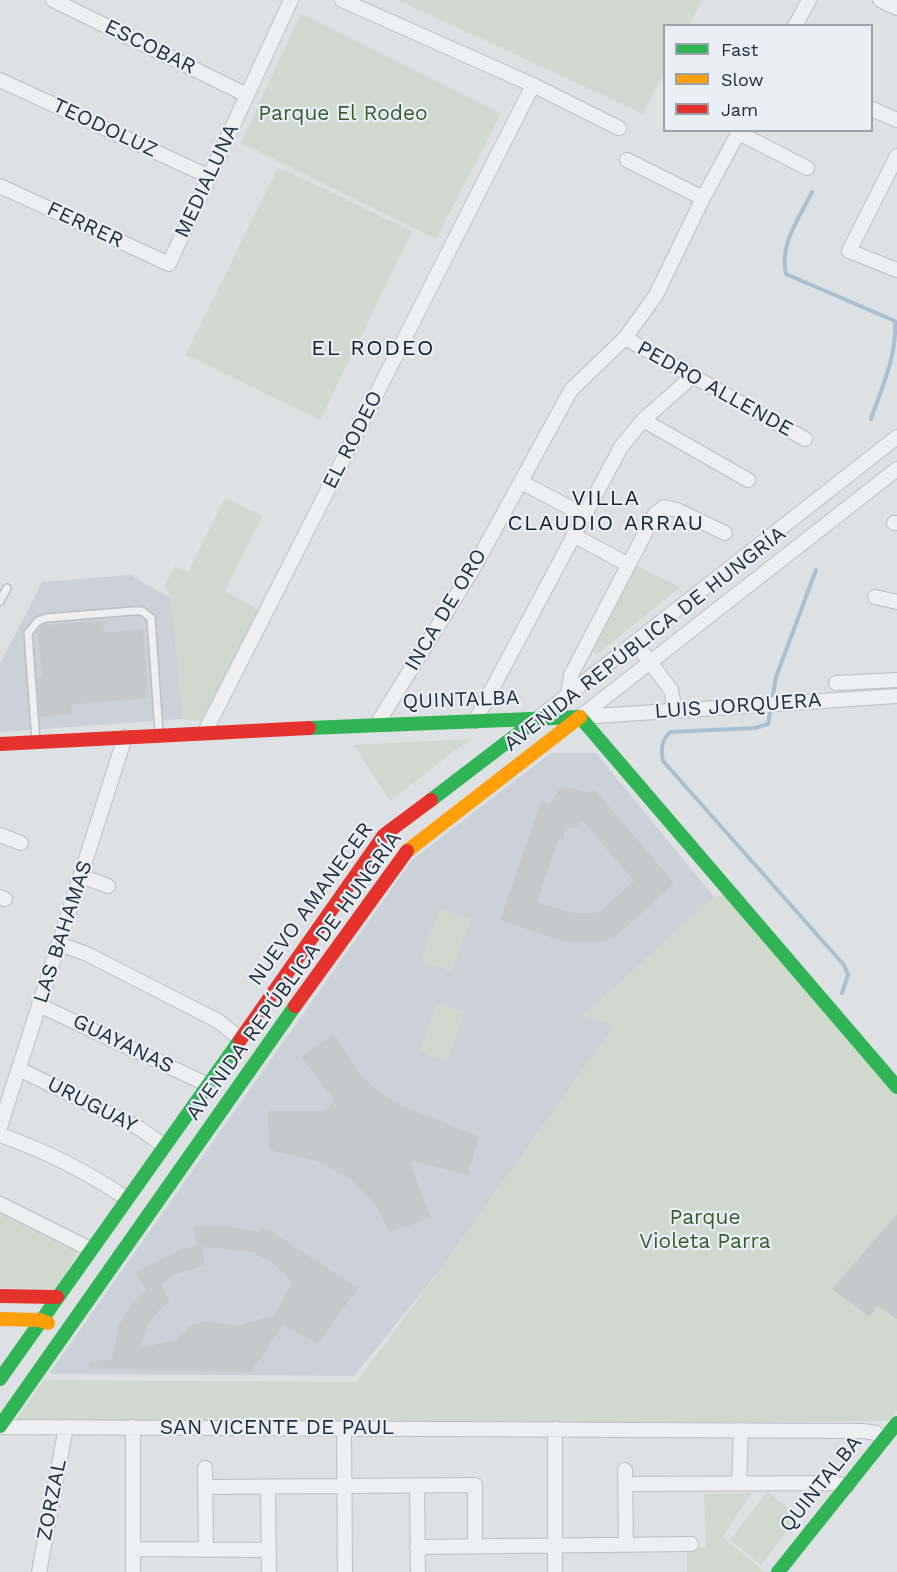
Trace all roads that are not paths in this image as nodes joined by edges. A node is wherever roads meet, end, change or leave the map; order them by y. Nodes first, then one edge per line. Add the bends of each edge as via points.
1 (53, 0) edge
2 (291, 0) edge
3 (342, 0) edge
4 (809, 0) edge
5 (880, 0) edge
6 (897, 8) edge
7 (796, 24) edge
8 (0, 80) edge
9 (533, 85) junction
10 (247, 94) junction
11 (873, 109) edge
12 (897, 120) edge
13 (619, 128) dead end
14 (739, 132) edge
15 (897, 156) edge
16 (627, 160) dead end
17 (807, 168) dead end
18 (210, 177) junction
19 (0, 186) edge
20 (703, 198) junction
21 (169, 264) joint
22 (897, 270) edge
23 (625, 338) junction
24 (693, 376) junction
25 (643, 420) junction
26 (897, 437) edge
27 (805, 439) dead end
28 (897, 469) edge
29 (748, 480) dead end
30 (521, 482) junction
31 (584, 515) junction
32 (725, 533) dead end
33 (573, 535) junction
34 (627, 564) junction
35 (7, 588) dead end
36 (875, 597) dead end
37 (0, 601) edge
38 (897, 602) edge
39 (635, 642) junction
40 (650, 662) junction
41 (897, 680) edge
42 (836, 683) dead end
43 (568, 694) junction
44 (897, 696) edge
45 (675, 710) junction
46 (580, 717) junction
47 (537, 719) junction
48 (476, 722) junction
49 (376, 724) junction
50 (205, 732) junction
51 (160, 735) junction
52 (125, 737) junction
53 (36, 742) junction
54 (0, 744) edge
55 (487, 756) junction
56 (0, 836) edge
57 (21, 843) dead end
58 (81, 876) junction
59 (108, 886) dead end
60 (326, 919) junction
61 (348, 932) junction
62 (59, 944) junction
63 (39, 1005) junction
64 (239, 1038) junction
65 (19, 1069) junction
66 (206, 1084) junction
67 (897, 1087) edge
68 (228, 1100) junction
69 (0, 1127) edge
70 (0, 1135) edge
71 (163, 1145) junction
72 (126, 1198) junction
73 (0, 1204) edge
74 (90, 1249) junction
75 (0, 1296) edge
76 (57, 1297) junction
77 (0, 1319) edge
78 (40, 1320) junction
79 (63, 1333) junction
80 (0, 1379) edge
81 (897, 1423) edge
82 (0, 1427) edge
83 (66, 1427) junction
84 (132, 1428) junction
85 (344, 1428) junction
86 (555, 1430) junction
87 (741, 1430) junction
88 (884, 1438) junction
89 (205, 1468) dead end
90 (625, 1470) dead end
91 (740, 1483) junction
92 (626, 1484) junction
93 (344, 1486) junction
94 (417, 1486) junction
95 (847, 1486) junction
96 (206, 1487) junction
97 (268, 1487) junction
98 (691, 1544) dead end
99 (555, 1545) junction
100 (626, 1545) junction
101 (417, 1546) junction
102 (475, 1546) junction
103 (133, 1549) junction
104 (207, 1550) junction
105 (269, 1550) junction
106 (39, 1572) edge
107 (133, 1572) edge
108 (269, 1572) edge
109 (345, 1572) edge
110 (417, 1572) edge
111 (555, 1572) edge
112 (778, 1572) edge

1 - 10 street, ESCOBAR
2 - 10 street, MEDIALUNA
3 - 9 street
4 - 7 street
5 - 6 street
8 - 18 street, TEODOLUZ
9 - 13 street
9 - 50 street, EL RODEO
10 - 18 street, MEDIALUNA
11 - 12 street
14 - 17 street
14 - 20 street, INCA DE ORO
15 - 22 street via 849,251
16 - 20 street
18 - 21 street, MEDIALUNA
19 - 21 street, FERRER
20 - 23 street, INCA DE ORO via 656,295
23 - 24 street, PEDRO ALLENDE
23 - 30 street, INCA DE ORO via 571,390
24 - 25 street
24 - 27 street, PEDRO ALLENDE
25 - 29 street
25 - 31 street via 621,447
26 - 39 street, NUEVO AMANECER
28 - 40 street, AVENIDA REPÚBLICA DE HUNGRÍA
30 - 31 street
30 - 49 street, INCA DE ORO via 473,569
31 - 33 street
32 - 34 street via 664,507 655,514
33 - 34 street
33 - 48 street
34 - 43 street via 571,675
35 - 37 lane
36 - 38 street
39 - 40 street
39 - 43 street, NUEVO AMANECER
40 - 45 street via 671,690
40 - 46 street, AVENIDA REPÚBLICA DE HUNGRÍA
41 - 42 street
43 - 47 street, NUEVO AMANECER
44 - 45 street, LUIS JORQUERA
45 - 46 street, LUIS JORQUERA
46 - 47 street, QUINTALBA
46 - 61 street, AVENIDA REPÚBLICA DE HUNGRÍA via 410,847
46 - 67 street
47 - 48 street, QUINTALBA
47 - 55 street, NUEVO AMANECER
48 - 49 street, QUINTALBA
48 - 55 street via 482,727
49 - 50 street, QUINTALBA
50 - 51 street, QUINTALBA
51 - 52 street, QUINTALBA
51 - 53 lane via 152,618 142,611 133,611 45,618 33,626 28,633
52 - 53 street, QUINTALBA
52 - 58 street, LAS BAHAMAS
53 - 54 street, QUINTALBA
55 - 60 street, NUEVO AMANECER via 384,835
56 - 57 street
58 - 59 street
58 - 62 street, LAS BAHAMAS
60 - 61 street
60 - 64 street, NUEVO AMANECER
61 - 68 street, AVENIDA REPÚBLICA DE HUNGRÍA
62 - 63 street, LAS BAHAMAS
62 - 64 street via 87,954 218,1021
63 - 65 street, LAS BAHAMAS
63 - 66 street, GUAYANAS
64 - 66 street, NUEVO AMANECER
65 - 69 street, LAS BAHAMAS
65 - 71 street, URUGUAY via 140,1128
66 - 68 street
66 - 71 street, NUEVO AMANECER
68 - 79 street, AVENIDA REPÚBLICA DE HUNGRÍA
70 - 72 street via 96,1178
71 - 72 street, NUEVO AMANECER
72 - 74 street, NUEVO AMANECER
73 - 74 street
74 - 76 street, NUEVO AMANECER
75 - 76 street
76 - 78 street, NUEVO AMANECER
77 - 78 street
78 - 79 street
78 - 80 street, NUEVO AMANECER
79 - 82 street, AVENIDA REPÚBLICA DE HUNGRÍA
81 - 88 street, QUINTALBA
82 - 83 street, SAN VICENTE DE PAUL
83 - 84 street, SAN VICENTE DE PAUL
83 - 106 street, ZORZAL
84 - 85 street, SAN VICENTE DE PAUL
84 - 103 street
85 - 86 street, SAN VICENTE DE PAUL
85 - 93 street
86 - 87 street, SAN VICENTE DE PAUL
86 - 99 street
87 - 88 street, SAN VICENTE DE PAUL via 870,1431
87 - 91 street
88 - 95 street, QUINTALBA
89 - 96 street
90 - 92 street
91 - 92 street
91 - 95 street
92 - 100 street
93 - 94 street
93 - 97 street
93 - 109 street
94 - 101 street
94 - 102 street via 475,1485
95 - 112 street, QUINTALBA
96 - 97 street
96 - 104 street
97 - 105 street
98 - 100 street
99 - 100 street
99 - 102 street
99 - 111 street
101 - 102 street
101 - 110 street
103 - 104 street
103 - 107 street
104 - 105 street
105 - 108 street

